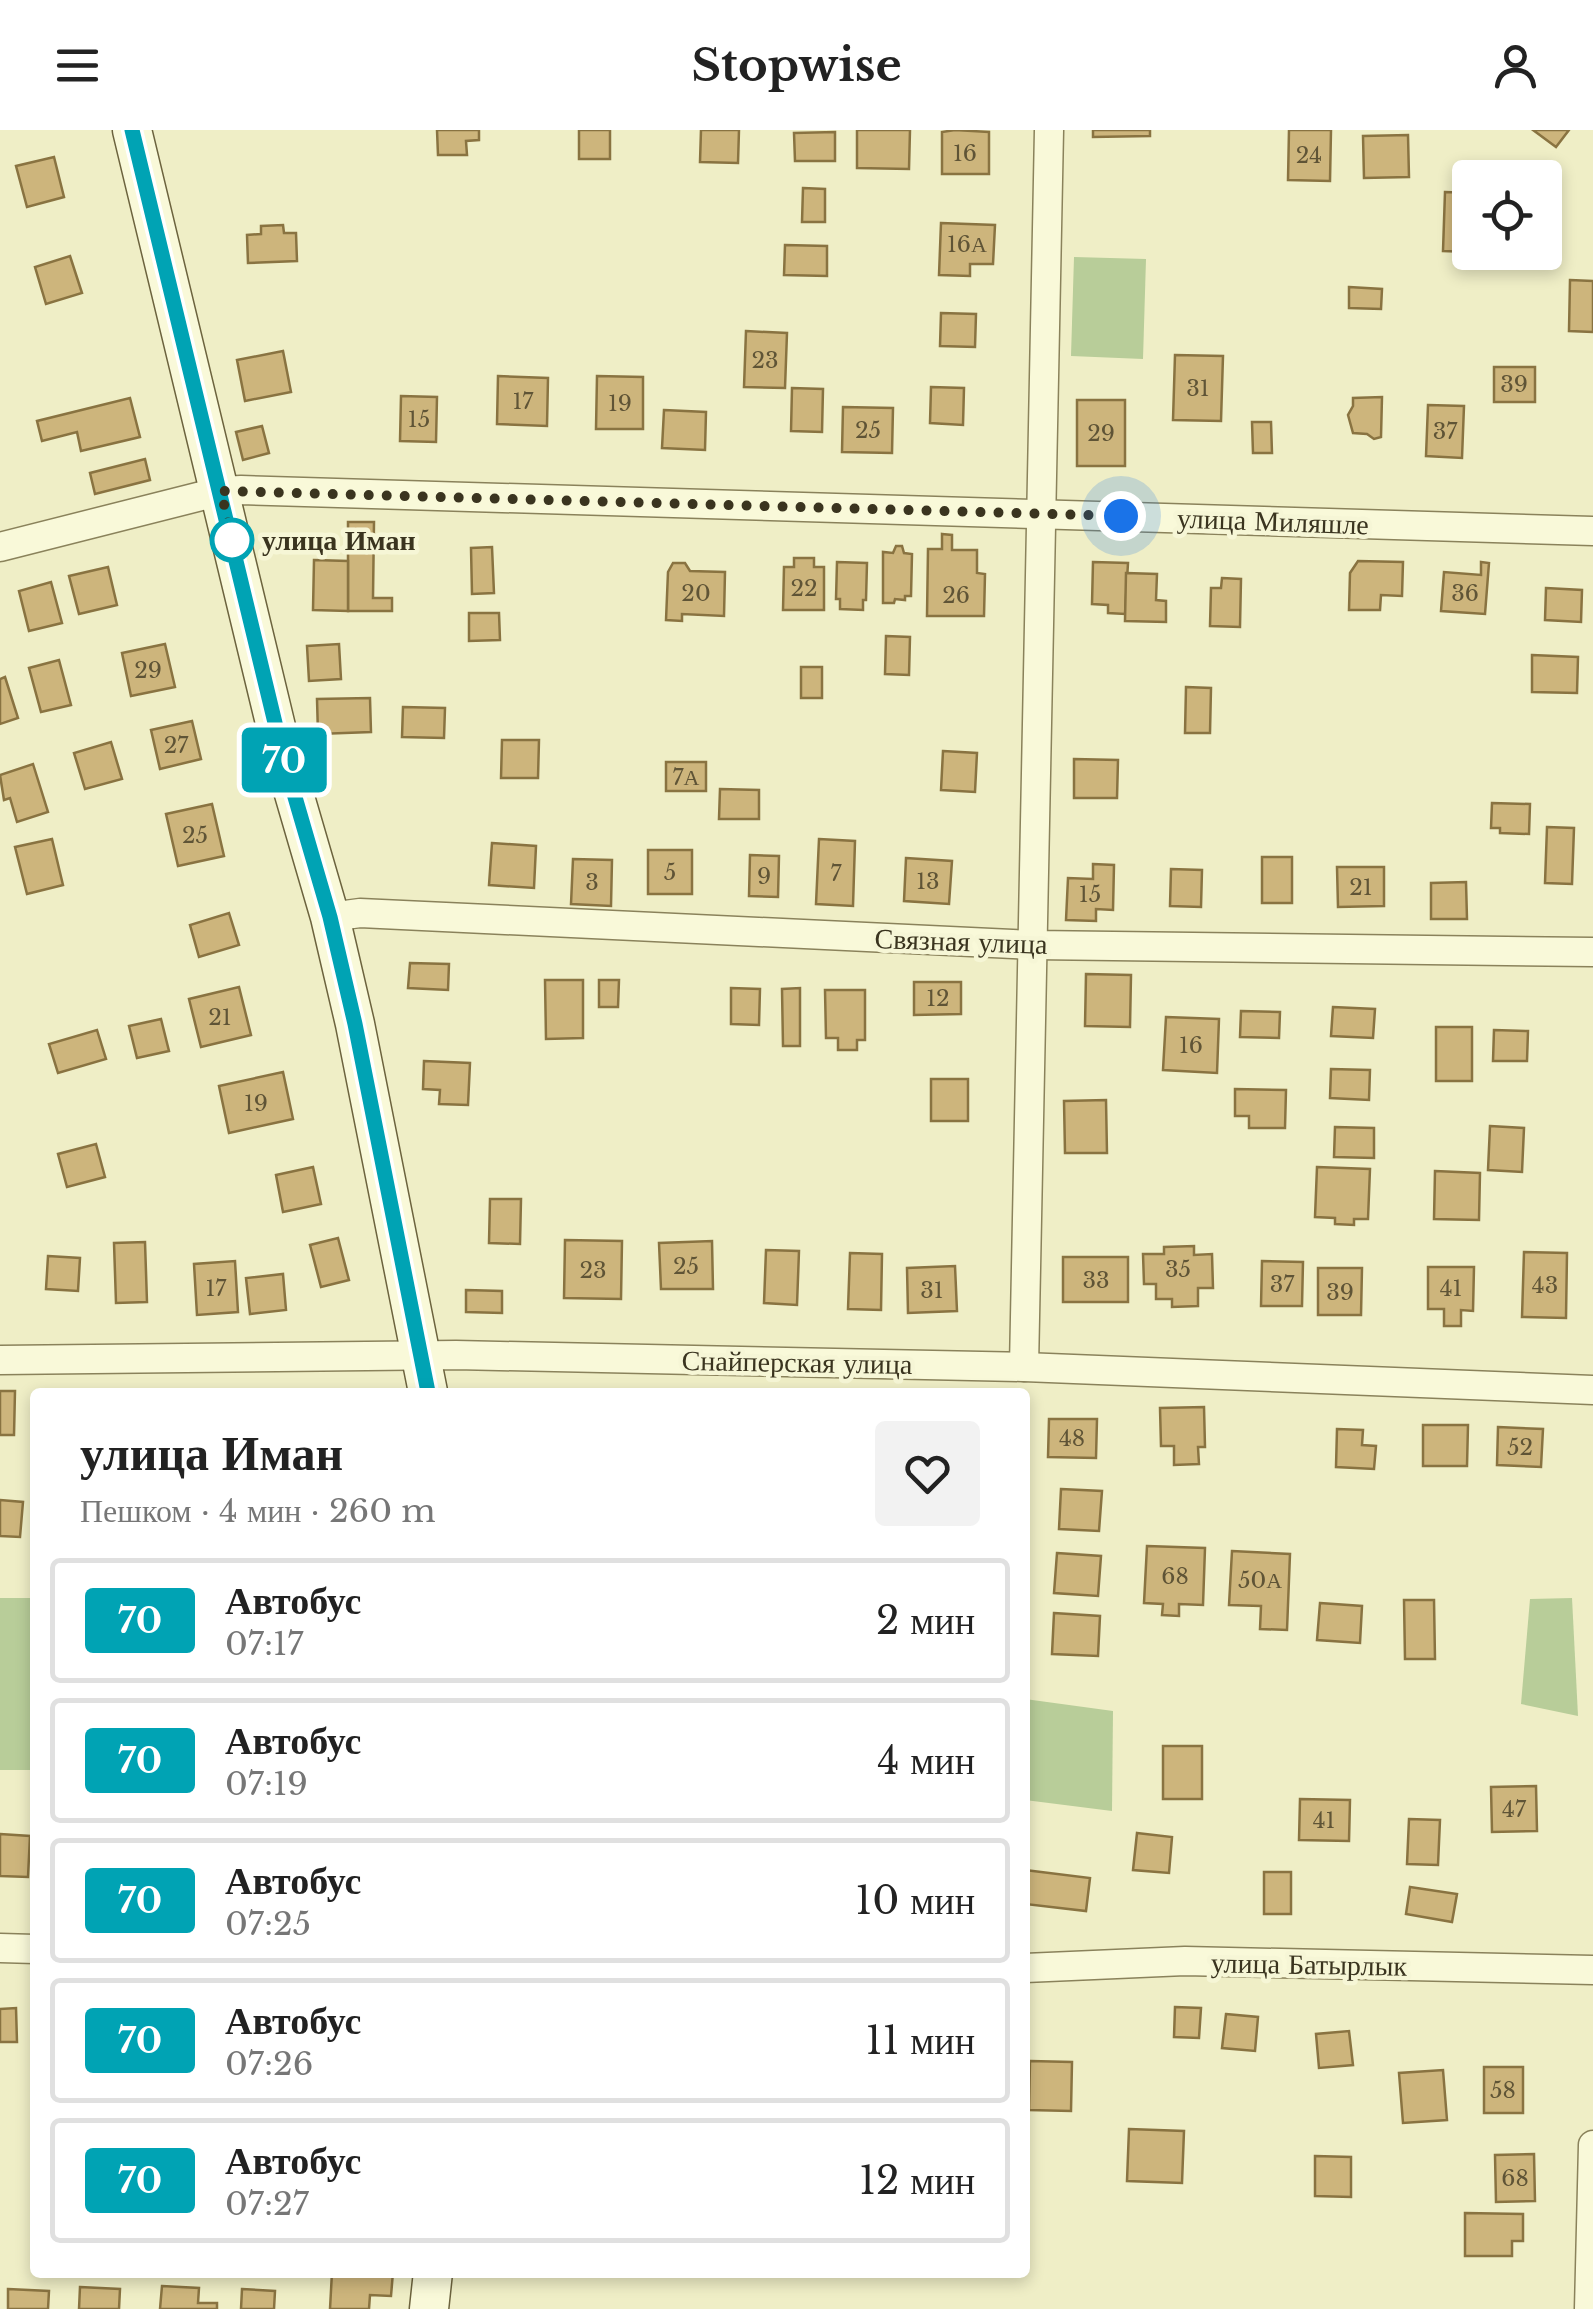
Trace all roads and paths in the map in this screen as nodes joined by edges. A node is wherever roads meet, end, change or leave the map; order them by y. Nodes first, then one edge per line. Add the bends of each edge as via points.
1 (132, 130) edge
2 (1048, 130) edge
3 (221, 491) junction
4 (1042, 514) junction
5 (1593, 530) edge
6 (0, 547) edge
7 (330, 917) junction
8 (1034, 945) junction
9 (1593, 952) edge
10 (419, 1354) junction
11 (0, 1360) edge
12 (1024, 1367) junction
13 (427, 1388) edge
14 (1593, 1390) edge
15 (0, 1948) edge
16 (30, 1949) edge
17 (1030, 1968) edge
18 (1593, 1970) edge
19 (1593, 2145) edge
20 (432, 2278) edge
21 (429, 2309) edge
22 (1589, 2309) edge

1 - 3 street
2 - 4 street
3 - 4 street, улица Миляшле
3 - 6 street, улица Миляшле
3 - 7 street via 283,756
4 - 5 street, улица Миляшле
4 - 8 street
7 - 8 street, Связная улица via 360,913
7 - 10 street
8 - 9 street, Связная улица
8 - 12 street
10 - 11 street, Снайперская улица
10 - 12 street, Снайперская улица
10 - 13 street
12 - 14 street, Снайперская улица
15 - 16 street
17 - 18 street, улица Батырлык via 1184,1962
19 - 22 street
20 - 21 street

